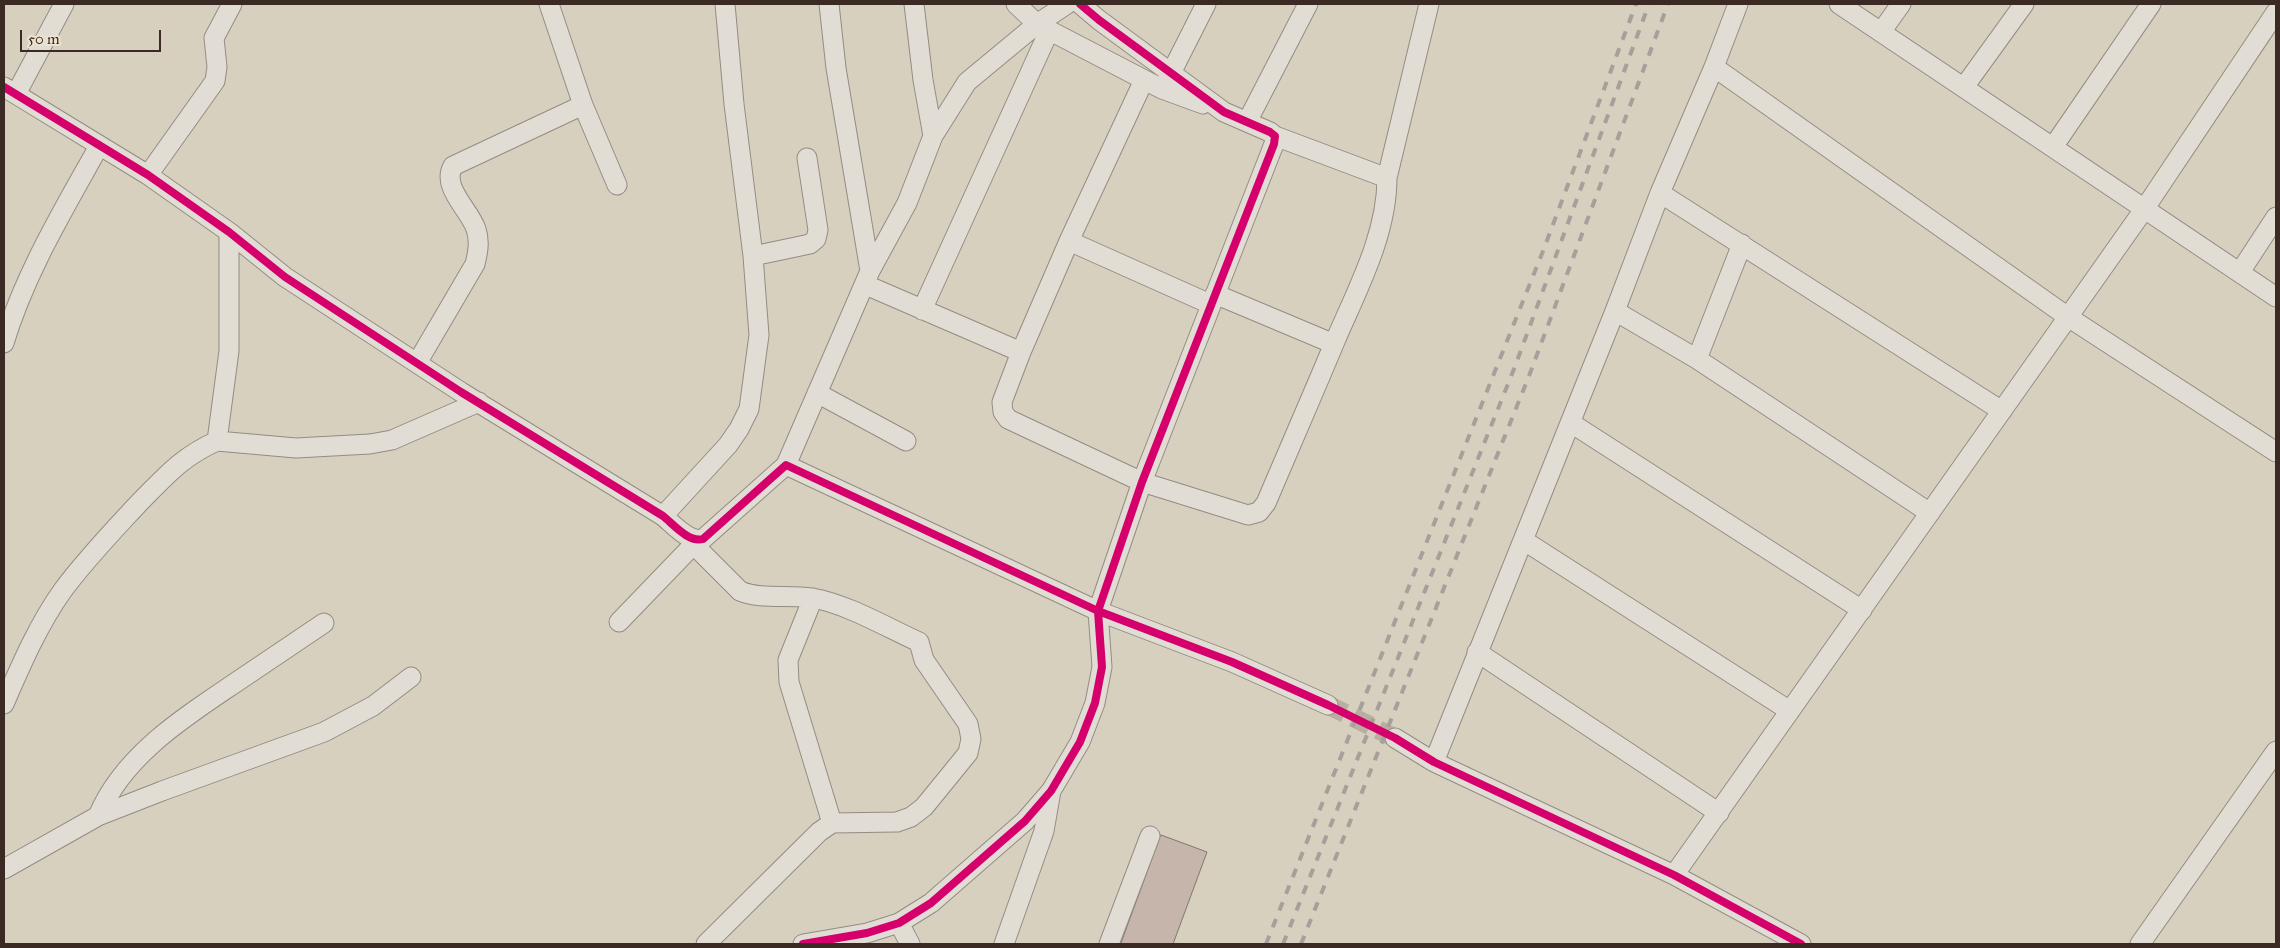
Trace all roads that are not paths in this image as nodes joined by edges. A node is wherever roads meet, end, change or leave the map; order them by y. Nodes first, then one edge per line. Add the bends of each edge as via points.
1 (64, 4) edge
2 (232, 4) edge
3 (549, 4) edge
4 (725, 4) edge
5 (829, 4) edge
6 (914, 4) edge
7 (1016, 4) edge
8 (1067, 4) edge
9 (1080, 4) edge
10 (1206, 4) edge
11 (1308, 4) edge
12 (1429, 4) edge
13 (1738, 4) edge
14 (1838, 4) edge
15 (1901, 4) edge
16 (2024, 4) edge
17 (2151, 4) edge
18 (2276, 12) edge
19 (1043, 28) junction
20 (1881, 32) junction
21 (1714, 67) junction
22 (1144, 80) junction
23 (1166, 81) junction
24 (1964, 87) junction
25 (10, 91) edge
26 (583, 104) junction
27 (1247, 122) junction
28 (934, 136) junction
29 (1275, 136) junction
30 (99, 146) junction
31 (2054, 147) junction
32 (807, 158) dead end
33 (148, 175) junction
34 (1387, 178) junction
35 (618, 185) dead end
36 (1660, 193) junction
37 (2145, 208) junction
38 (2276, 217) edge
39 (229, 232) junction
40 (1069, 241) junction
41 (1742, 244) junction
42 (753, 256) junction
43 (2240, 272) junction
44 (868, 278) junction
45 (2276, 297) edge
46 (1212, 299) junction
47 (922, 310) junction
48 (1616, 312) junction
49 (2068, 317) junction
50 (4, 343) edge
51 (1334, 344) junction
52 (1021, 352) junction
53 (1697, 359) junction
54 (417, 363) junction
55 (818, 393) junction
56 (478, 402) junction
57 (2002, 411) junction
58 (1571, 423) junction
59 (217, 441) junction
60 (906, 441) dead end
61 (2276, 452) edge
62 (786, 465) junction
63 (1142, 482) junction
64 (1930, 513) junction
65 (663, 516) junction
66 (1523, 540) junction
67 (695, 542) junction
68 (813, 598) junction
69 (1862, 610) junction
70 (1098, 611) junction
71 (619, 622) dead end
72 (324, 623) dead end
73 (1477, 652) junction
74 (411, 677) dead end
75 (4, 704) edge
76 (1328, 705) tunnel mouth
77 (1790, 711) junction
78 (1395, 738) tunnel mouth
79 (2276, 751) edge
80 (1434, 762) junction
81 (1051, 791) junction
82 (1719, 813) junction
83 (98, 816) junction
84 (832, 823) junction
85 (1150, 836) dead end
86 (4, 869) edge
87 (1674, 875) junction
88 (899, 923) junction
89 (706, 944) edge
90 (803, 944) edge
91 (910, 944) edge
92 (1004, 944) edge
93 (1109, 944) edge
94 (1801, 944) edge
95 (2140, 944) edge

1 - 25 street
2 - 33 street via 214,38 215,81
3 - 26 street
4 - 42 street
5 - 44 street
6 - 28 street
7 - 19 street
8 - 19 street
9 - 23 street
10 - 23 street
11 - 27 street
12 - 34 street
13 - 21 street
14 - 20 street
15 - 20 street
16 - 24 street
17 - 31 street
18 - 37 street
19 - 22 street
19 - 28 street via 968,82
19 - 47 street
20 - 24 street
21 - 36 street
21 - 49 street
22 - 23 street
22 - 40 street
23 - 27 street
24 - 31 street
25 - 30 street
26 - 35 street
26 - 54 street via 454,166 450,172 450,182 476,228 479,246 475,264
27 - 29 street
28 - 44 street via 907,203
29 - 34 street
29 - 46 street via 1272,152
30 - 33 street
30 - 50 street via 14,308
31 - 37 street
32 - 42 street via 818,230 816,239 810,244
33 - 39 street
34 - 51 street via 1384,220
36 - 41 street
36 - 48 street
37 - 43 street
37 - 49 street
38 - 43 street
39 - 54 street via 285,277
39 - 59 street via 229,351
40 - 46 street
40 - 52 street
41 - 53 street
41 - 57 street
42 - 65 street via 759,335 749,408 728,445
43 - 45 street
44 - 47 street
44 - 55 street
46 - 51 street
46 - 63 street
47 - 52 street
48 - 53 street
48 - 58 street
49 - 57 street
49 - 61 street
51 - 63 street via 1266,503 1259,512 1248,515
52 - 63 street via 1002,402 1008,419
53 - 64 street
54 - 56 street
55 - 60 street
55 - 62 street
56 - 59 street via 392,440 370,444 296,448
56 - 65 street
57 - 64 street
58 - 66 street
58 - 69 street
59 - 75 street via 178,463 107,537 63,591 33,640
62 - 67 street via 703,539
62 - 70 street
63 - 70 street
64 - 69 street
65 - 67 street
66 - 73 street
66 - 77 street
67 - 68 street via 740,591 750,595
67 - 71 street
68 - 84 street via 788,660 789,682
68 - 84 street via 919,642 924,660 968,724 971,739 968,753 924,807 911,817 897,822
69 - 77 street
70 - 76 street via 1232,662
70 - 81 street via 1102,668 1095,703 1080,742
72 - 83 street via 168,731 116,782
73 - 80 street
73 - 82 street
74 - 83 street via 373,706 324,732
77 - 82 street
78 - 80 street
79 - 95 street
80 - 87 street
81 - 88 street via 1025,821 931,904
81 - 92 street via 1044,831
82 - 87 street
83 - 86 street
84 - 89 street via 819,832
85 - 93 street
87 - 94 street
88 - 90 street via 867,933
88 - 91 street

